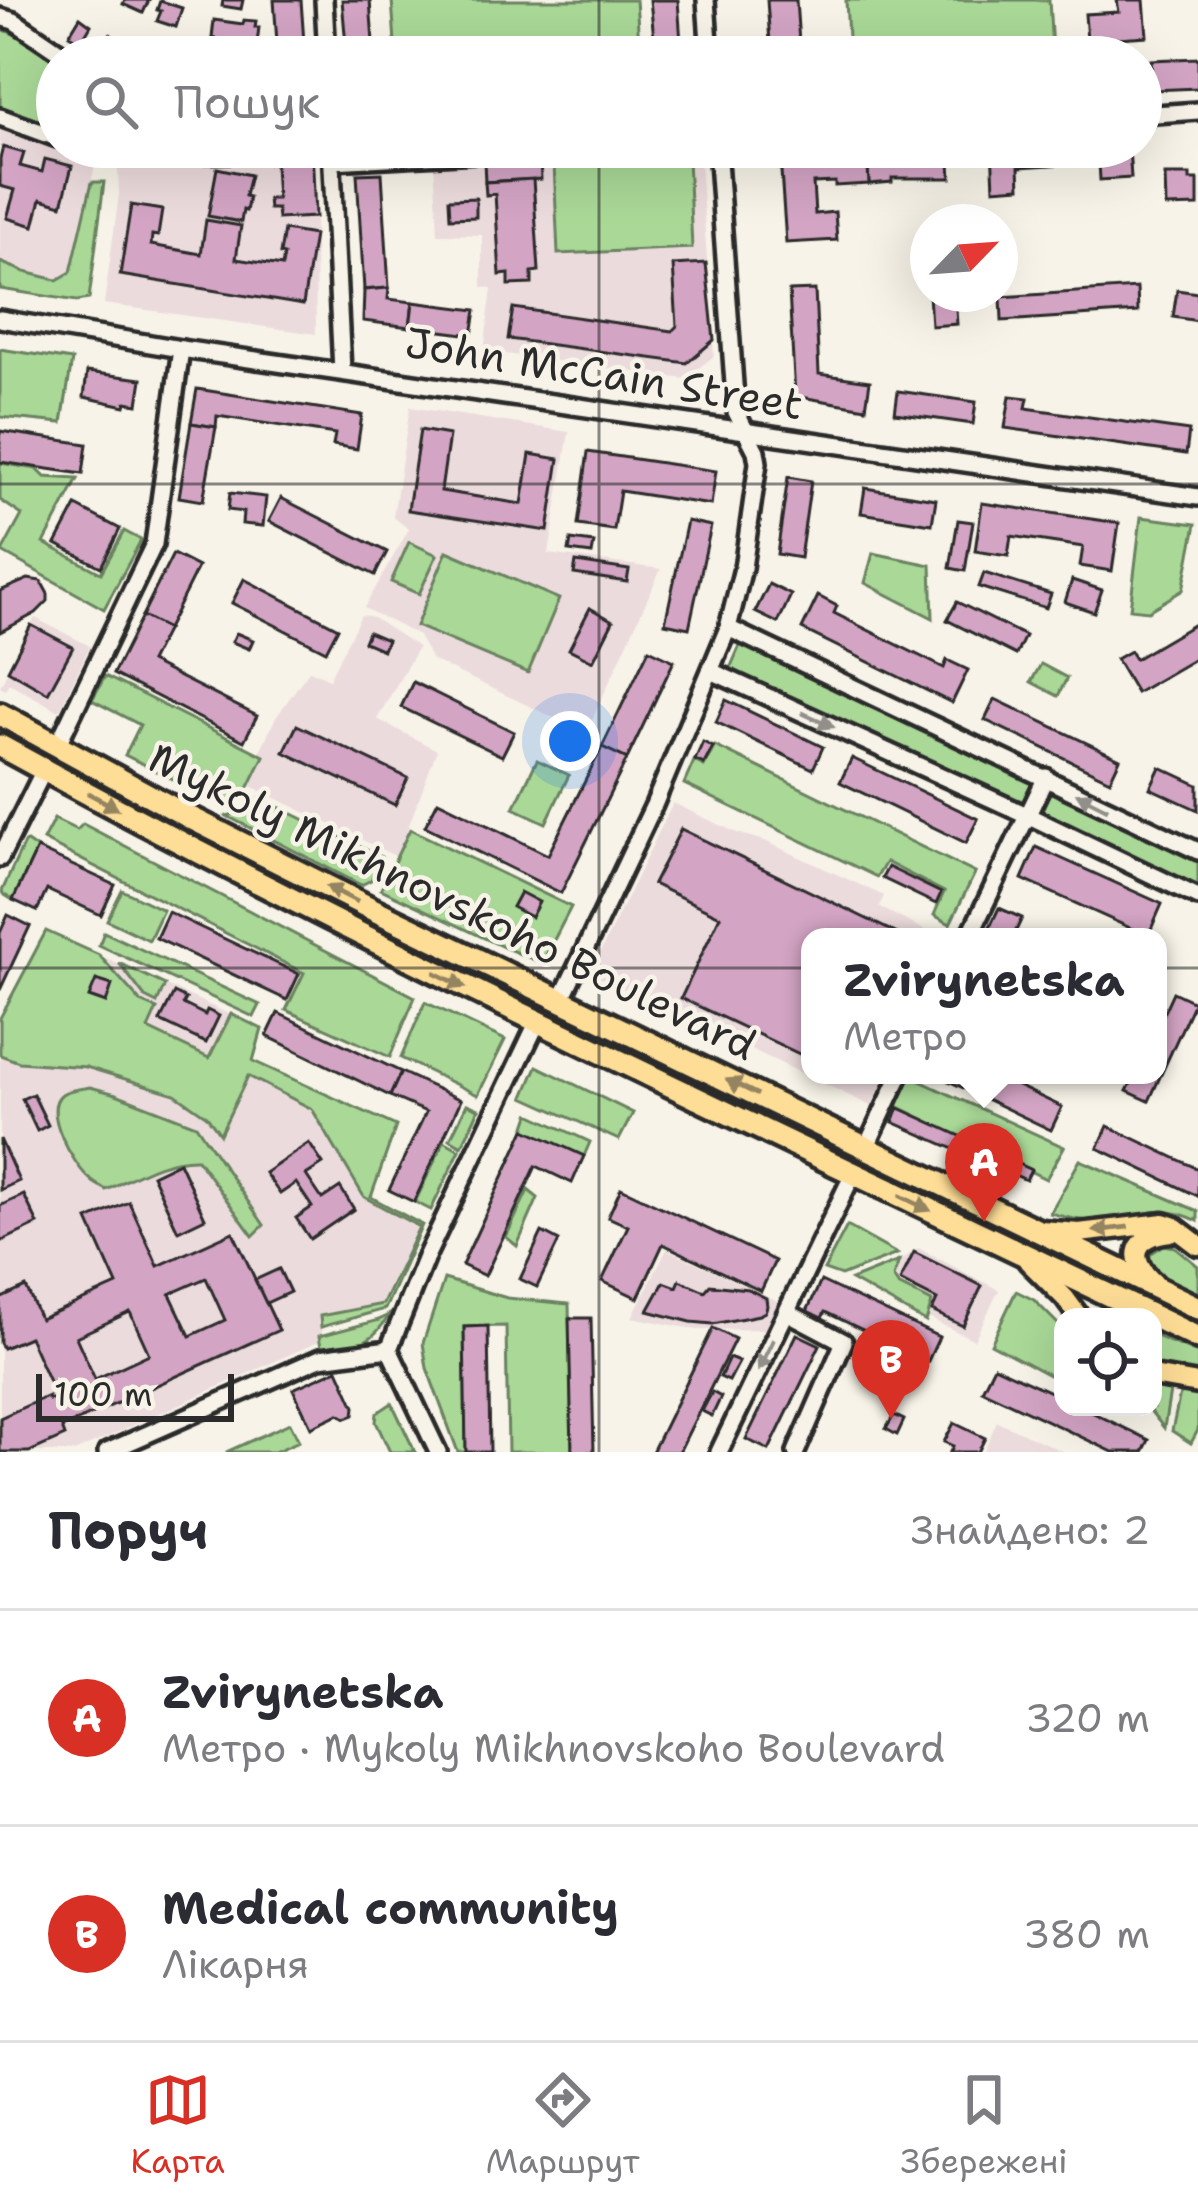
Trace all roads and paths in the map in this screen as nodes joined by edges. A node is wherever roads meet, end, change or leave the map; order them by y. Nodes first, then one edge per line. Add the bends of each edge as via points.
1 (324, 0) edge
2 (706, 0) edge
3 (0, 17) edge
4 (326, 36) edge
5 (709, 36) edge
6 (36, 37) edge
7 (1198, 111) edge
8 (1162, 114) edge
9 (0, 117) edge
10 (36, 130) edge
11 (333, 168) edge
12 (719, 168) edge
13 (0, 319) edge
14 (181, 349) junction
15 (342, 370) junction
16 (747, 432) junction
17 (1198, 497) edge
18 (728, 628) junction
19 (711, 671) junction
20 (0, 714) edge
21 (0, 746) edge
22 (57, 746) junction
23 (44, 770) junction
24 (1046, 777) junction
25 (1029, 816) junction
26 (1198, 850) edge
27 (0, 858) edge
28 (1198, 897) edge
29 (973, 928) edge
30 (560, 1000) junction
31 (537, 1023) junction
32 (896, 1084) edge
33 (866, 1148) junction
34 (854, 1174) junction
35 (1036, 1229) junction
36 (1190, 1238) edge
37 (1020, 1253) junction
38 (1167, 1293) junction
39 (1072, 1308) edge
40 (1132, 1308) edge
41 (1198, 1308) edge
42 (787, 1312) junction
43 (1162, 1323) edge
44 (1198, 1338) edge
45 (389, 1349) junction
46 (1162, 1378) edge
47 (1198, 1384) edge
48 (107, 1452) edge
49 (438, 1452) edge
50 (719, 1452) edge
51 (796, 1452) edge

1 - 4 street
2 - 5 street
3 - 6 street
7 - 8 street
9 - 10 street
11 - 15 street
12 - 16 street via 736,412
13 - 14 street, John McCain Street
14 - 15 street, John McCain Street
14 - 22 street via 154,544
15 - 16 street, John McCain Street
16 - 17 street, John McCain Street
16 - 18 street via 758,463
18 - 19 street
18 - 24 street
19 -> 25 street
19 - 30 street
20 - 22 highway, Mykoly Mikhnovskoho Boulevard
21 - 23 highway, Mykoly Mikhnovskoho Boulevard
30 -> 22 highway, Mykoly Mikhnovskoho Boulevard
23 - 27 street
23 -> 31 highway, Mykoly Mikhnovskoho Boulevard
24 - 25 street
26 -> 24 street
25 - 28 street
25 - 29 street
33 -> 30 highway, Mykoly Mikhnovskoho Boulevard
31 - 34 highway, Mykoly Mikhnovskoho Boulevard
31 - 45 street
32 - 33 street
33 - 35 highway, Mykoly Mikhnovskoho Boulevard
34 -> 37 highway, Mykoly Mikhnovskoho Boulevard
34 - 42 street
36 -> 35 main road via 1164,1223 1079,1233
35 - 38 highway, Mykoly Mikhnovskoho Boulevard
36 - 38 main road via 1158,1233 1137,1251 1140,1270
37 - 39 main road
37 - 40 highway, Mykoly Mikhnovskoho Boulevard
38 - 41 highway, Mykoly Mikhnovskoho Boulevard
42 -> 50 street
42 - 51 street via 844,1342
43 - 44 highway, Mykoly Mikhnovskoho Boulevard
45 - 48 street via 320,1358
45 - 49 street
46 - 47 main road

